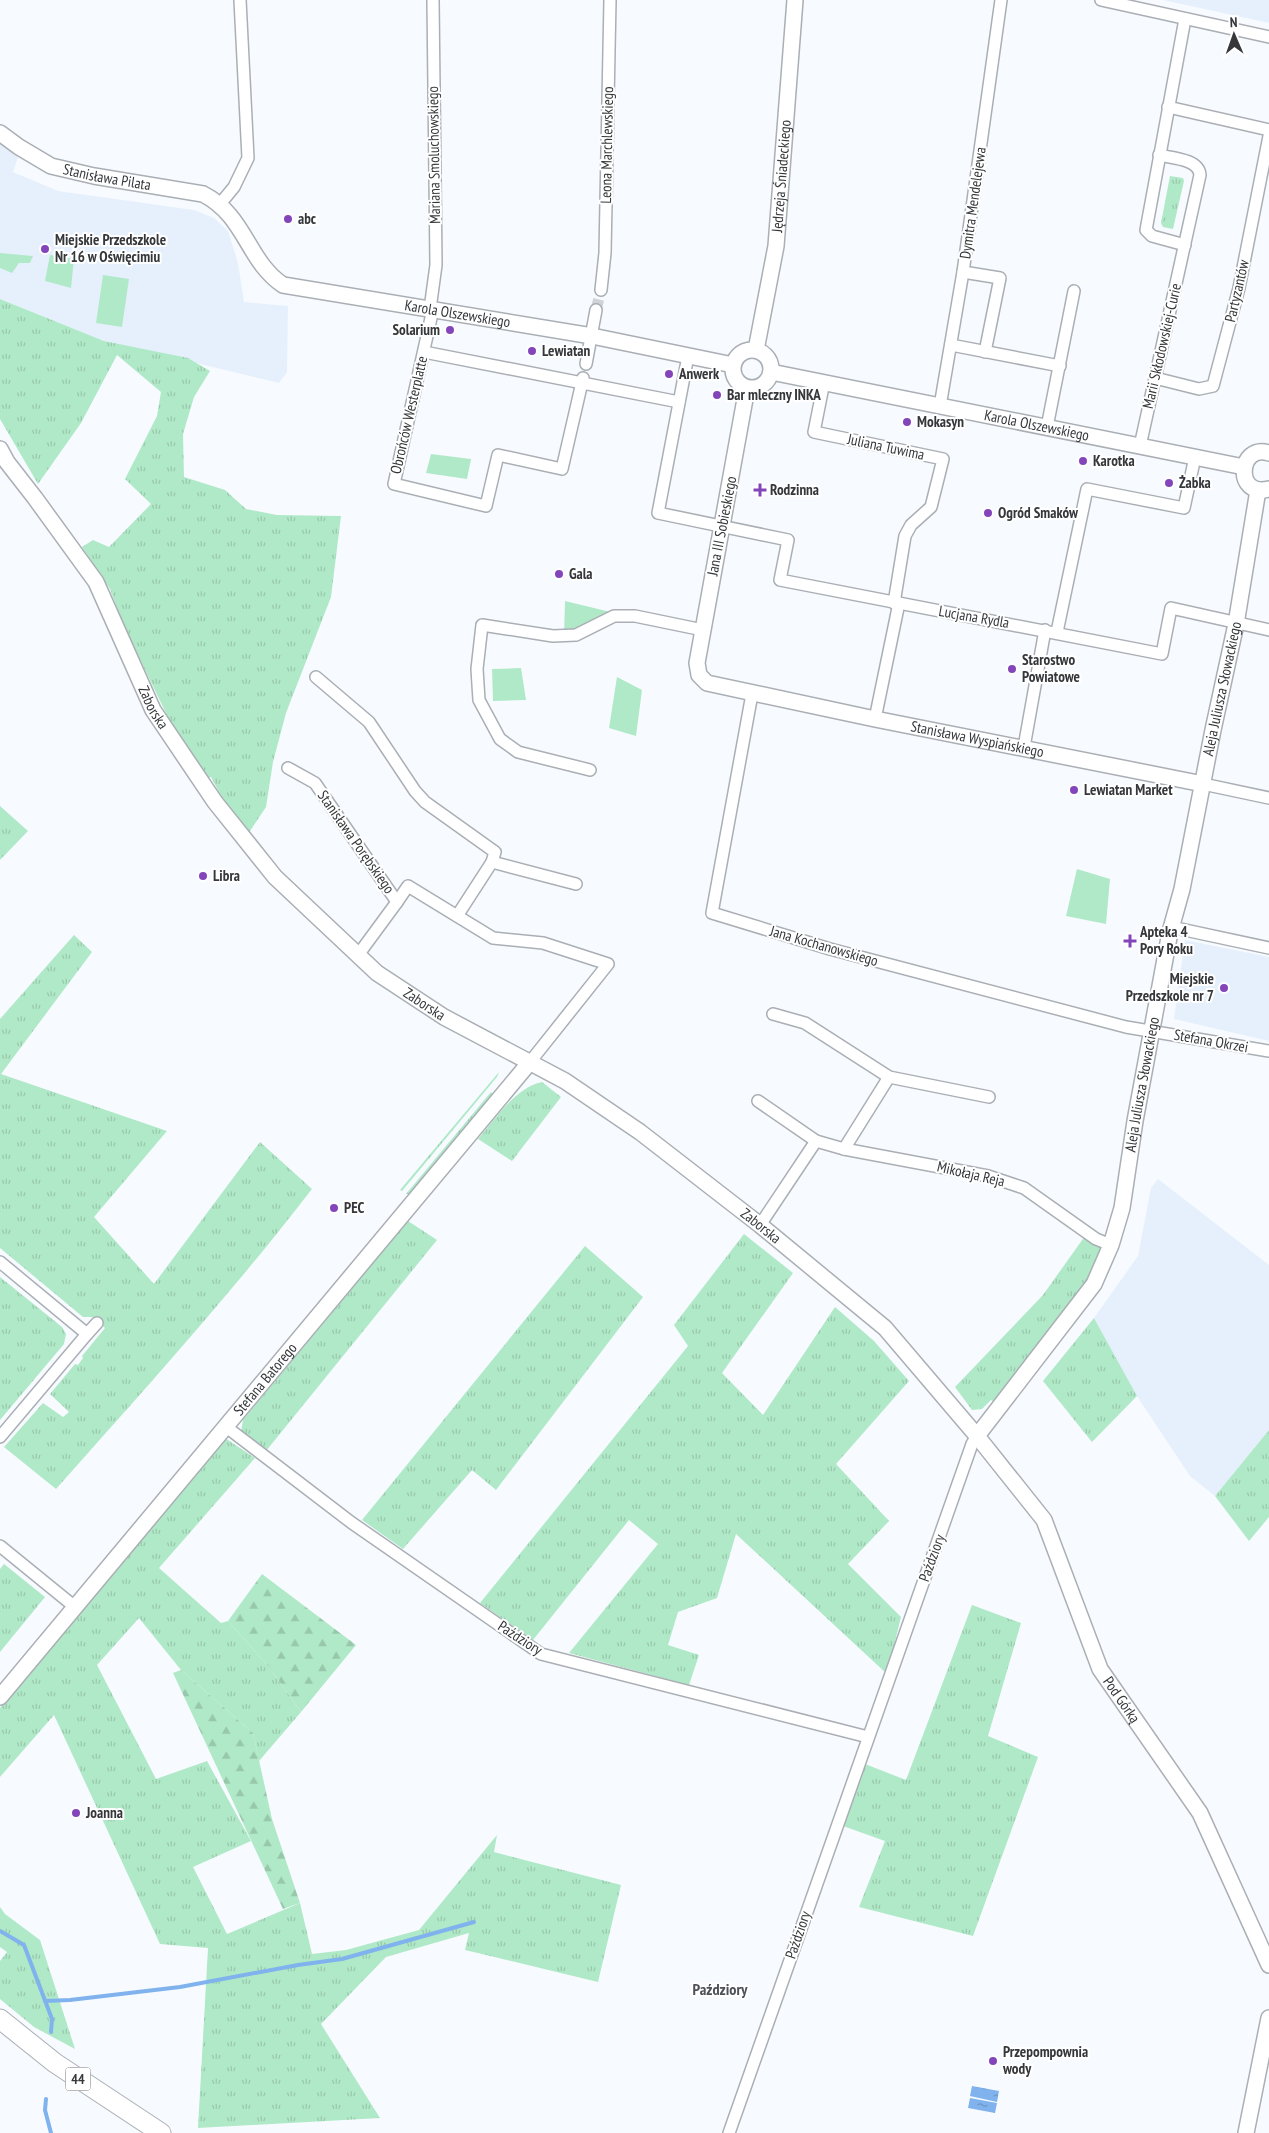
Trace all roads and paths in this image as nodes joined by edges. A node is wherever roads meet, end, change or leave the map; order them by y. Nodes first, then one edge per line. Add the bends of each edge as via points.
1 (240, 0) edge
2 (433, 0) edge
3 (610, 0) edge
4 (796, 0) edge
5 (1001, 0) edge
6 (1101, 0) edge
7 (1185, 19) junction
8 (1269, 37) edge
9 (1168, 107) junction
10 (1269, 130) edge
11 (0, 133) edge
12 (1269, 136) edge
13 (1159, 155) junction
14 (220, 204) junction
15 (1185, 245) junction
16 (963, 272) junction
17 (600, 290) tunnel mouth
18 (1074, 291) dead end
19 (432, 309) junction
20 (596, 310) tunnel mouth
21 (592, 336) junction
22 (951, 345) junction
23 (756, 350) junction
24 (424, 352) junction
25 (985, 352) junction
26 (688, 356) junction
27 (586, 364) dead end
28 (733, 365) junction
29 (1060, 366) junction
30 (771, 372) junction
31 (1155, 378) junction
32 (583, 381) junction
33 (824, 382) junction
34 (747, 388) junction
35 (679, 402) junction
36 (940, 406) junction
37 (1047, 427) junction
38 (1140, 446) junction
39 (1268, 448) edge
40 (0, 449) edge
41 (1195, 458) junction
42 (1244, 467) junction
43 (1263, 489) edge
44 (723, 526) junction
45 (897, 603) junction
46 (1236, 624) junction
47 (703, 630) junction
48 (1045, 630) junction
49 (1269, 630) edge
50 (1057, 632) junction
51 (696, 663) joint
52 (316, 677) dead end
53 (752, 694) junction
54 (875, 719) junction
55 (1024, 747) junction
56 (288, 768) dead end
57 (590, 770) dead end
58 (1203, 784) junction
59 (1269, 798) edge
60 (492, 862) junction
61 (576, 884) dead end
62 (397, 902) junction
63 (457, 916) junction
64 (1171, 927) junction
65 (1269, 948) edge
66 (358, 955) junction
67 (773, 1014) dead end
68 (1152, 1031) junction
69 (1269, 1051) edge
70 (530, 1062) junction
71 (889, 1077) junction
72 (989, 1096) dead end
73 (758, 1101) dead end
74 (816, 1141) junction
75 (844, 1149) junction
76 (760, 1225) junction
77 (1111, 1245) junction
78 (0, 1262) edge
79 (97, 1323) dead end
80 (87, 1334) junction
81 (225, 1426) junction
82 (977, 1436) junction
83 (0, 1437) edge
84 (0, 1546) edge
85 (75, 1607) junction
86 (0, 1697) edge
87 (868, 1737) junction
88 (1269, 1965) edge
89 (1269, 2018) edge
90 (0, 2019) edge
91 (161, 2133) edge
92 (729, 2133) edge
93 (1246, 2133) edge

1 - 14 street via 248,158 234,187
2 - 19 street, Mariana Smoluchowskiego via 436,265
3 - 17 street, Leona Marchlewskiego via 605,253
4 - 23 street, Jędrzeja Śniadeckiego via 776,246
5 - 16 street, Dymitra Mendelejewa
6 - 7 street
7 - 8 street
7 - 9 street
9 - 10 street
9 - 13 street
11 - 14 street, Stanisława Pilata via 51,166 203,194
12 - 31 street, Partyzantów via 1239,288 1213,386 1199,389
13 - 15 street via 1146,230 1152,236
13 - 15 street, Marii Skłodowskiej-Curie via 1193,163 1200,170
14 - 19 street, Karola Olszewskiego via 242,229 264,269 283,285
15 - 31 street, Marii Skłodowskiej-Curie
16 - 22 street, Dymitra Mendelejewa
16 - 25 street via 1000,278
18 - 29 street
19 - 21 street, Karola Olszewskiego
19 - 24 street, Obrońców Westerplatte
20 - 21 street
21 - 26 street, Karola Olszewskiego
21 - 27 street
22 - 25 street
22 - 36 street, Dymitra Mendelejewa
23 - 28 street via 739,354
23 - 30 street via 770,361
24 - 32 street
24 - 32 street, Obrońców Westerplatte via 394,484 486,506 498,454 562,469
25 - 29 street
26 - 28 street, Karola Olszewskiego
26 - 35 street
28 - 34 street via 736,381
29 - 37 street
30 - 33 street, Karola Olszewskiego
30 - 34 street via 765,384
31 - 38 street, Marii Skłodowskiej-Curie
32 - 35 street
33 - 36 street, Karola Olszewskiego
33 - 45 street, Juliana Tuwima via 814,432 943,459 931,507 911,524 906,536
34 - 44 street, Jana III Sobieskiego
35 - 44 street via 658,513
36 - 37 street, Karola Olszewskiego
37 - 38 street, Karola Olszewskiego
38 - 41 street, Karola Olszewskiego
39 - 42 street via 1254,454
40 - 66 street, Zaborska via 96,582 153,710 215,802 275,877
41 - 42 street, Karola Olszewskiego
41 - 50 street via 1184,508 1087,489
42 - 43 street via 1245,479 1252,487
43 - 46 street, Aleja Juliusza Słowackiego
44 - 45 street, Lucjana Rydla via 788,540 780,580
44 - 47 street, Jana III Sobieskiego
45 - 48 street, Lucjana Rydla
45 - 54 street
46 - 49 street
46 - 50 street, Lucjana Rydla via 1171,608 1162,654
46 - 58 street, Aleja Juliusza Słowackiego
47 - 51 street, Jana III Sobieskiego
47 - 57 street via 635,616 614,616 576,635 553,636 482,625 477,670 479,700 500,739 518,752
48 - 50 street, Lucjana Rydla
48 - 55 street
51 - 53 street, Stanisława Wyspiańskiego via 700,675 707,682
52 - 60 street via 369,722 425,802 495,852
53 - 54 street, Stanisława Wyspiańskiego
53 - 68 street, Jana Kochanowskiego via 712,913 830,949 1126,1027
54 - 55 street, Stanisława Wyspiańskiego
55 - 58 street, Stanisława Wyspiańskiego
56 - 62 street, Stanisława Porębskiego via 315,783
58 - 59 street, Stanisława Wyspiańskiego
58 - 64 street, Aleja Juliusza Słowackiego
60 - 61 street
60 - 63 street
62 - 63 street, Stanisława Porębskiego via 408,886
62 - 66 street, Stanisława Porębskiego
63 - 70 street, Stanisława Porębskiego via 493,938 543,943 608,964
64 - 65 street
64 - 68 street, Aleja Juliusza Słowackiego
66 - 70 street, Zaborska via 377,973 444,1017
67 - 71 street via 805,1023
68 - 69 street, Stefana Okrzei
68 - 77 street, Aleja Juliusza Słowackiego via 1122,1208
70 - 76 street, Zaborska via 565,1081 640,1132
70 - 81 street, Stefana Batorego
71 - 72 street
71 - 75 street
73 - 74 street, Mikołaja Reja
74 - 75 street, Mikołaja Reja
74 - 76 street
75 - 77 street, Mikołaja Reja via 988,1176 1024,1188 1096,1239
76 - 82 street, Zaborska via 885,1328
77 - 82 street, Aleja Juliusza Słowackiego via 1094,1284
78 - 80 street
79 - 80 street
80 - 83 street
81 - 85 street, Stefana Batorego
81 - 87 street, Paździory via 352,1523 541,1654
82 - 87 street, Paździory
82 - 88 street, Pod Górką via 1044,1520 1100,1669 1200,1813
84 - 85 street
85 - 86 street, Stefana Batorego
87 - 92 street, Paździory
89 - 93 street
90 - 91 main road, 44 via 55,2063

